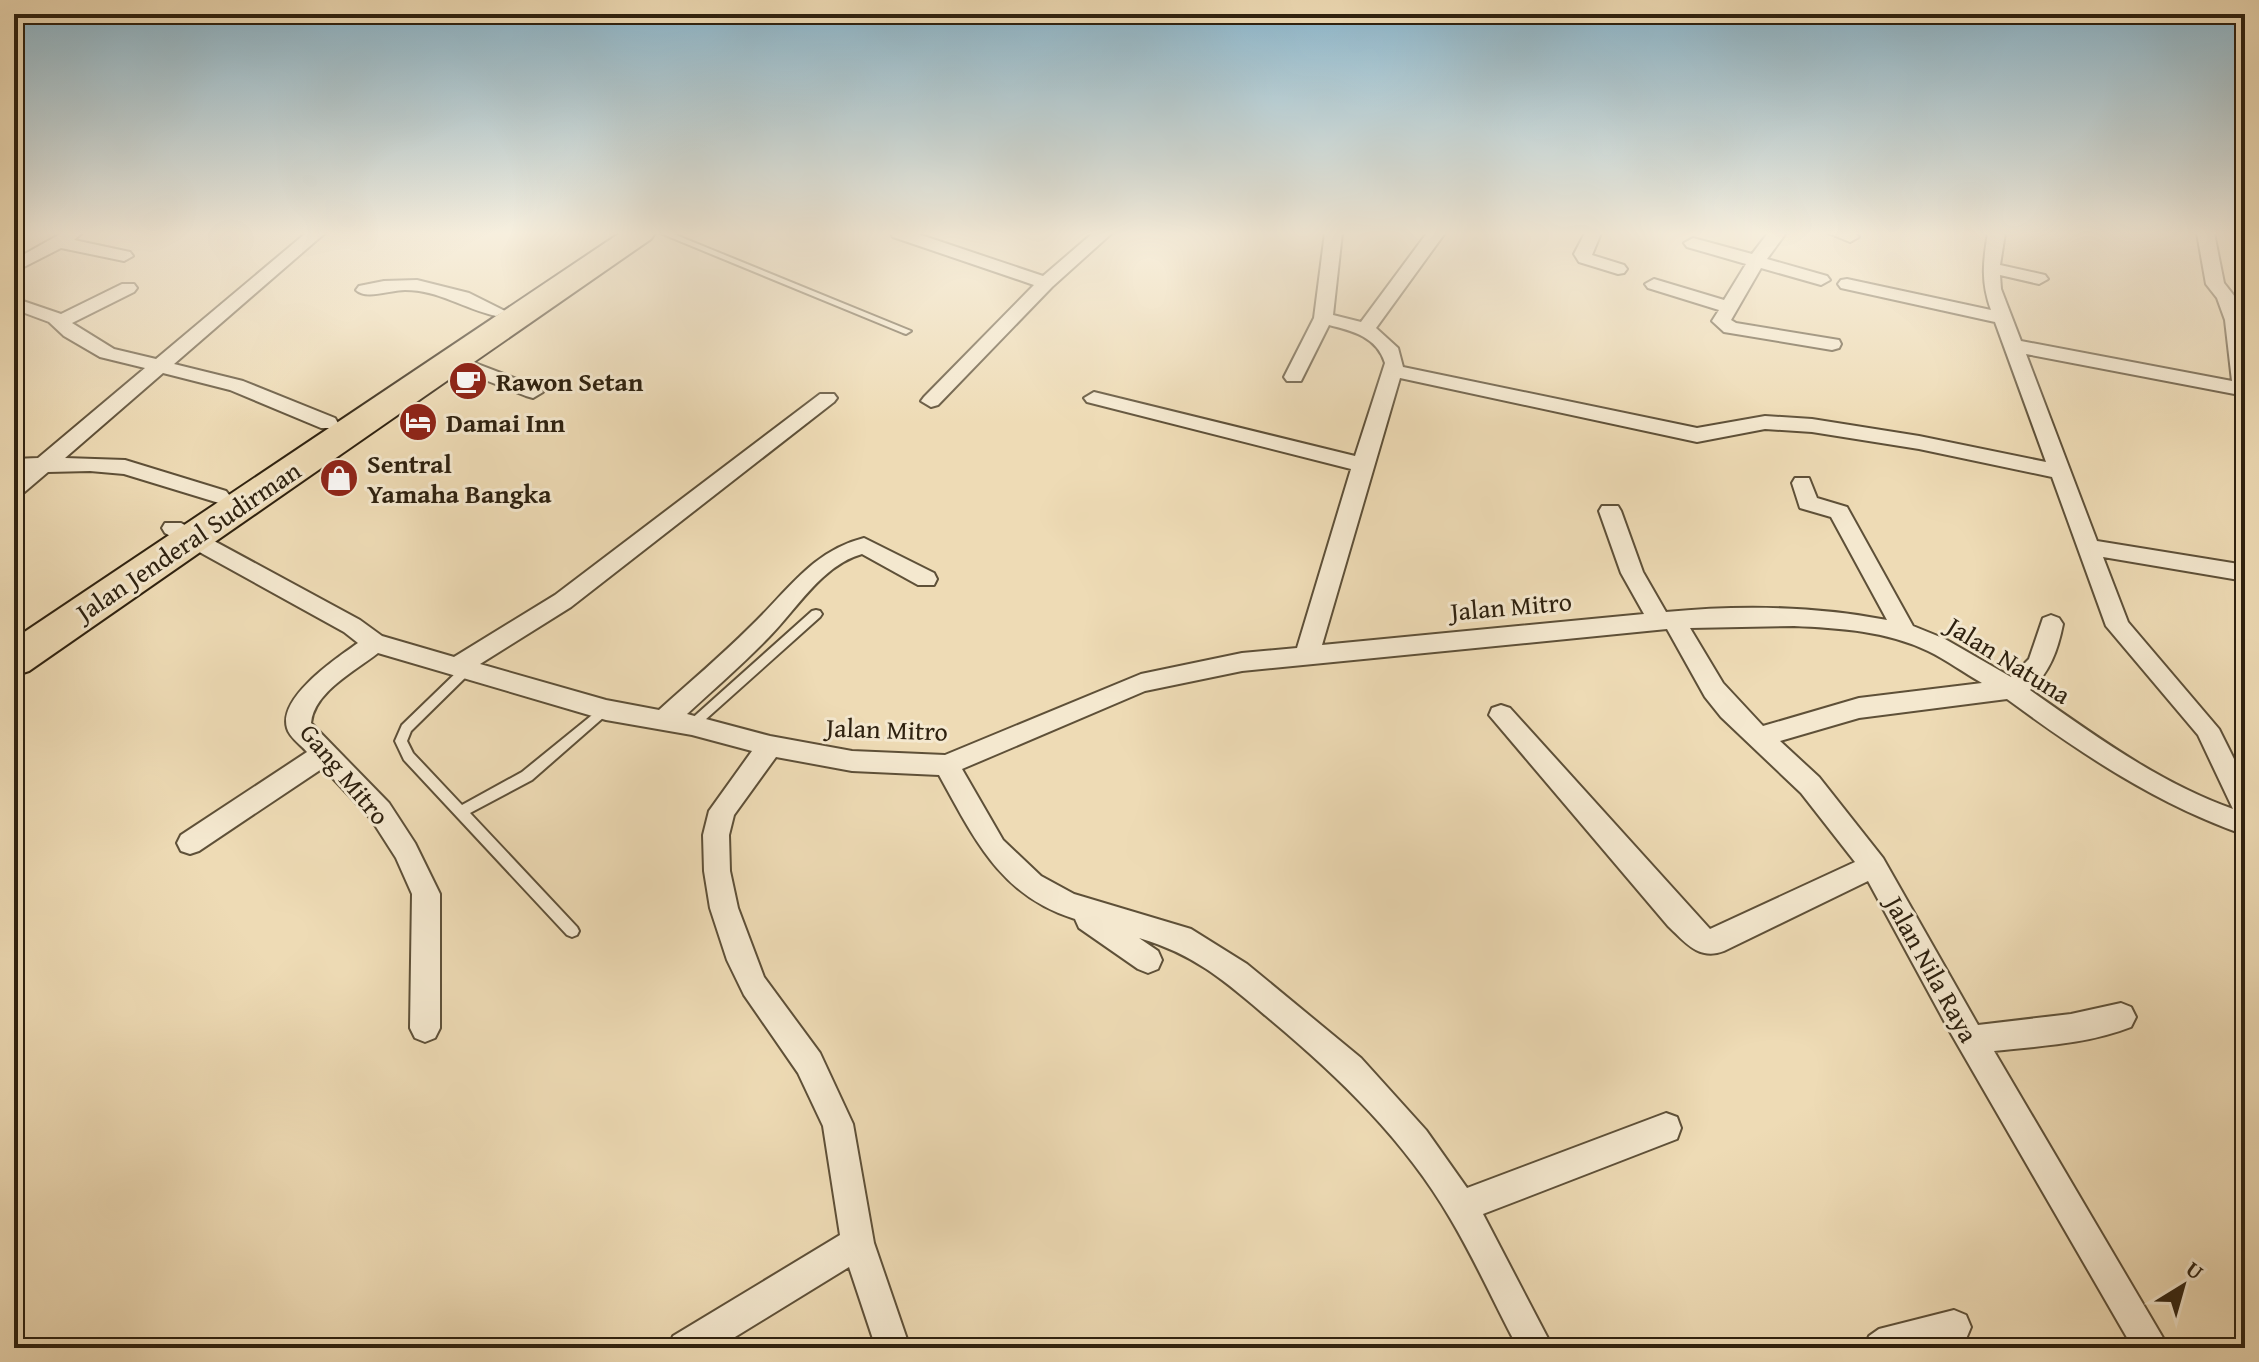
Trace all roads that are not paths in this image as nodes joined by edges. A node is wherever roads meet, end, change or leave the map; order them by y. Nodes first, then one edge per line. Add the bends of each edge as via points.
1 (111, 297) edge
2 (241, 297) edge
3 (459, 297) edge
4 (518, 297) edge
5 (548, 297) edge
6 (821, 297) edge
7 (1033, 297) edge
8 (1326, 297) edge
9 (1390, 297) edge
10 (1695, 297) edge
11 (1735, 297) edge
12 (1904, 297) edge
13 (1995, 297) edge
14 (2226, 297) edge
15 (14, 303) edge
16 (1729, 307) junction
17 (496, 311) junction
18 (1323, 318) junction
19 (2002, 318) junction
20 (61, 321) junction
21 (1366, 329) junction
22 (906, 331) dead end
23 (1832, 344) dead end
24 (2011, 345) junction
25 (454, 361) junction
26 (159, 366) junction
27 (1393, 370) junction
28 (1294, 377) dead end
29 (2244, 390) edge
30 (533, 392) dead end
31 (827, 398) dead end
32 (1094, 398) dead end
33 (931, 401) dead end
34 (328, 423) junction
35 (41, 465) junction
36 (1364, 465) junction
37 (14, 466) edge
38 (2062, 472) junction
39 (1802, 483) dead end
40 (14, 490) edge
41 (219, 496) junction
42 (1610, 511) dead end
43 (183, 533) junction
44 (2088, 547) junction
45 (2245, 573) edge
46 (926, 579) dead end
47 (816, 614) dead end
48 (1666, 620) junction
49 (2051, 624) dead end
50 (1904, 632) junction
51 (14, 638) edge
52 (374, 643) junction
53 (1307, 655) junction
54 (14, 660) edge
55 (460, 670) junction
56 (2011, 689) junction
57 (606, 710) junction
58 (1501, 715) dead end
59 (663, 721) junction
60 (692, 725) junction
61 (1760, 737) junction
62 (770, 746) junction
63 (324, 754) junction
64 (946, 765) junction
65 (2245, 807) edge
66 (461, 812) junction
67 (2245, 824) edge
68 (190, 843) dead end
69 (1874, 866) junction
70 (1067, 904) junction
71 (572, 931) dead end
72 (1148, 960) dead end
73 (2121, 1017) dead end
74 (425, 1028) dead end
75 (1971, 1040) junction
76 (1666, 1128) dead end
77 (1454, 1197) junction
78 (858, 1243) junction
79 (1954, 1327) dead end
80 (685, 1348) edge
81 (893, 1348) edge
82 (1536, 1348) edge
83 (1881, 1348) edge
84 (2152, 1348) edge

1 - 20 street
2 - 26 street
3 - 17 street
4 - 17 highway, Jalan Jenderal Sudirman
5 - 25 highway, Jalan Jenderal Sudirman
6 - 22 lane
7 - 33 street
8 - 18 street
9 - 21 street
10 - 16 street
11 - 16 street
12 - 19 street
13 - 19 street
14 - 29 street
15 - 20 street
16 - 23 street via 1721,321 1731,328
17 - 34 highway, Jalan Jenderal Sudirman
18 - 21 street
18 - 28 street
19 - 24 street
20 - 26 street via 107,353
21 - 27 street via 1387,345 1395,359
24 - 29 street
24 - 38 street
25 - 30 street
25 - 43 highway, Jalan Jenderal Sudirman
26 - 34 street via 236,385
26 - 35 street
27 - 36 street
27 - 38 street via 1697,435 1753,422 1809,425
31 - 55 street via 563,601
32 - 36 street
34 - 41 highway, Jalan Jenderal Sudirman
35 - 37 street
35 - 40 street
35 - 41 street via 125,467
36 - 53 street
38 - 44 street
39 - 50 street via 1808,503 1839,512
41 - 43 highway, Jalan Jenderal Sudirman
42 - 48 street, Jalan Nila Raya via 1632,573
43 - 51 highway, Jalan Jenderal Sudirman
43 - 52 street, Jalan Mitro
43 - 54 highway, Jalan Jenderal Sudirman
44 - 45 street
44 - 65 street via 2118,626 2207,729
46 - 59 street via 864,546 850,549 807,580 762,631
47 - 60 lane
48 - 50 street, Jalan Natuna via 1794,617
48 - 53 street, Jalan Mitro
48 - 61 street, Jalan Nila Raya via 1714,690
49 - 56 street via 2039,665 2026,682
50 - 56 street, Jalan Natuna via 1937,645
52 - 55 street, Jalan Mitro
52 - 63 street, Gang Mitro via 300,707 298,726
53 - 64 street, Jalan Mitro via 1141,683
55 - 57 street, Jalan Mitro
55 - 66 lane via 406,728 401,741 408,756
56 - 61 street via 1859,708
56 - 67 street, Jalan Natuna via 2148,781
57 - 59 street, Jalan Mitro
57 - 66 lane via 527,776
58 - 69 street via 1678,917 1708,943
59 - 60 street, Jalan Mitro
60 - 62 street, Jalan Mitro
61 - 69 street, Jalan Nila Raya via 1810,785
62 - 64 street, Jalan Mitro via 852,761
62 - 78 street via 722,811 717,871 741,960 809,1063 838,1124
63 - 68 street
63 - 74 street, Gang Mitro via 380,811 426,894
64 - 70 street via 994,848 1031,884
66 - 71 lane
69 - 75 street, Jalan Nila Raya
70 - 72 street
70 - 77 street via 1181,938 1226,965 1350,1068 1415,1141
73 - 75 street
75 - 84 street, Jalan Nila Raya
76 - 77 street
77 - 82 street
78 - 80 street
78 - 81 street
79 - 83 street

